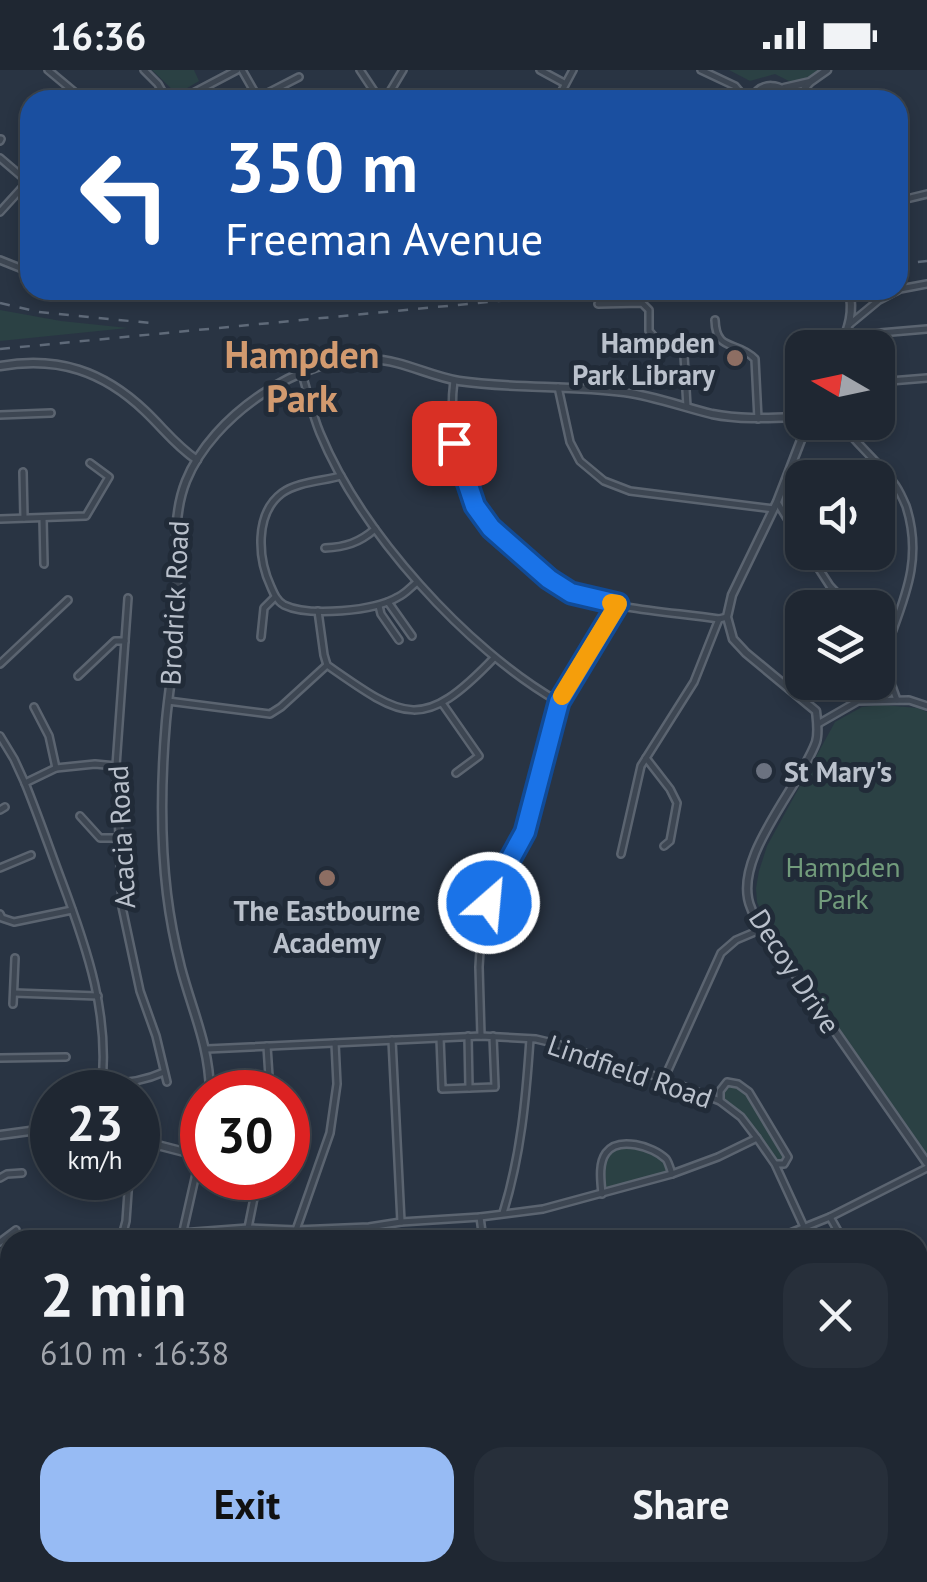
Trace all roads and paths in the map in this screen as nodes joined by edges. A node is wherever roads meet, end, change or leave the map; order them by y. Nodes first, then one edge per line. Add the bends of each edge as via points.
1 (48, 70) edge
2 (144, 70) edge
3 (239, 70) edge
4 (540, 70) edge
5 (572, 70) edge
6 (701, 70) edge
7 (827, 70) edge
8 (717, 74) edge
9 (299, 77) dead end
10 (810, 82) junction
11 (565, 84) junction
12 (738, 88) joint
13 (760, 88) joint
14 (783, 88) joint
15 (72, 90) edge
16 (161, 90) edge
17 (200, 90) edge
18 (274, 90) edge
19 (562, 90) edge
20 (803, 90) edge
21 (0, 158) edge
22 (20, 174) edge
23 (20, 189) edge
24 (0, 212) edge
25 (881, 300) edge
26 (852, 302) joint
27 (598, 304) dead end
28 (871, 306) junction
29 (715, 320) dead end
30 (850, 324) junction
31 (927, 329) edge
32 (848, 330) edge
33 (895, 332) edge
34 (0, 366) edge
35 (301, 372) junction
36 (927, 378) edge
37 (454, 380) junction
38 (895, 381) edge
39 (558, 387) junction
40 (687, 407) junction
41 (51, 413) dead end
42 (0, 416) edge
43 (785, 418) edge
44 (758, 419) junction
45 (801, 440) edge
46 (856, 440) edge
47 (197, 460) junction
48 (90, 463) dead end
49 (23, 472) dead end
50 (341, 476) junction
51 (776, 505) junction
52 (24, 518) junction
53 (43, 518) junction
54 (785, 518) edge
55 (0, 519) edge
56 (374, 529) junction
57 (324, 548) dead end
58 (44, 564) dead end
59 (418, 582) junction
60 (128, 598) dead end
61 (275, 598) junction
62 (68, 600) dead end
63 (388, 602) junction
64 (618, 604) junction
65 (378, 606) junction
66 (318, 610) junction
67 (723, 618) junction
68 (895, 628) edge
69 (412, 636) dead end
70 (261, 637) dead end
71 (399, 640) dead end
72 (125, 641) junction
73 (494, 658) junction
74 (0, 664) edge
75 (327, 664) junction
76 (78, 676) dead end
77 (895, 694) edge
78 (168, 700) junction
79 (874, 700) edge
80 (897, 700) joint
81 (559, 702) junction
82 (442, 703) junction
83 (927, 706) edge
84 (34, 707) dead end
85 (818, 724) junction
86 (0, 736) edge
87 (8, 748) junction
88 (0, 753) edge
89 (646, 758) junction
90 (116, 766) junction
91 (56, 768) junction
92 (456, 772) dead end
93 (25, 783) junction
94 (80, 816) dead end
95 (118, 838) junction
96 (664, 846) dead end
97 (622, 854) dead end
98 (31, 855) dead end
99 (0, 868) edge
100 (72, 910) junction
101 (0, 914) edge
102 (763, 928) junction
103 (16, 958) dead end
104 (14, 993) junction
105 (98, 996) junction
106 (13, 1004) dead end
107 (468, 1036) junction
108 (481, 1036) junction
109 (493, 1036) junction
110 (440, 1038) junction
111 (530, 1038) junction
112 (392, 1040) junction
113 (335, 1042) junction
114 (266, 1046) junction
115 (206, 1049) junction
116 (66, 1056) dead end
117 (0, 1058) edge
118 (102, 1070) edge
119 (208, 1070) edge
120 (268, 1070) edge
121 (164, 1072) junction
122 (160, 1074) edge
123 (664, 1079) junction
124 (167, 1082) dead end
125 (469, 1088) junction
126 (720, 1100) junction
127 (30, 1131) edge
128 (0, 1135) edge
129 (758, 1138) junction
130 (774, 1164) junction
131 (927, 1165) edge
132 (22, 1173) dead end
133 (672, 1174) junction
134 (0, 1178) edge
135 (602, 1194) junction
136 (128, 1200) edge
137 (190, 1200) edge
138 (254, 1200) edge
139 (503, 1213) junction
140 (480, 1216) junction
141 (830, 1217) junction
142 (401, 1222) junction
143 (804, 1226) junction
144 (248, 1228) junction
145 (124, 1230) edge
146 (183, 1230) edge
147 (233, 1230) edge
148 (296, 1230) junction
149 (482, 1230) edge
150 (795, 1230) edge
151 (837, 1230) edge

1 - 15 street
2 - 16 street
3 - 17 street
4 - 11 street
5 - 11 street
6 - 8 street
7 - 10 street
8 - 12 street
9 - 18 street
10 - 14 street
10 - 20 street
11 - 19 street
12 - 13 street
13 - 14 street
21 - 22 street
23 - 24 street
25 - 28 street
26 - 28 street
26 - 30 street
27 - 40 street via 642,303 649,310 649,331 684,355
28 - 30 street
29 - 44 street via 720,341 755,359
30 - 32 street
31 - 33 street
34 - 47 street via 84,370 116,387
35 - 37 street, Brodrick Road via 371,359
35 - 47 street, Brodrick Road via 248,403
35 - 50 street
36 - 38 street
37 - 39 street, Brodrick Road
37 - 64 street via 454,443 475,506 491,528 571,593
39 - 40 street, Brodrick Road via 629,392
39 - 51 street via 570,442 604,481 630,491
40 - 44 street, Brodrick Road
41 - 42 street
43 - 44 street, Brodrick Road
45 - 51 street
46 - 68 street via 898,488 914,525 914,572
47 - 78 street, Brodrick Road via 178,513 178,623
48 - 53 street via 109,476 86,516
49 - 52 street
50 - 56 street
50 - 61 street via 295,486 267,511 261,555
51 - 54 street
51 - 67 street
52 - 53 street
52 - 55 street
53 - 58 street
56 - 57 street via 348,546
56 - 59 street
59 - 63 street
59 - 73 street
60 - 72 street, Acacia Road
61 - 66 street
61 - 70 street via 264,608
62 - 74 street
63 - 65 street
63 - 69 street
64 - 67 street
64 - 81 street
65 - 66 street
65 - 71 street
66 - 75 street
67 - 85 street, Decoy Drive via 746,654 816,710
67 - 89 street via 694,682
72 - 76 street via 115,641
72 - 90 street, Acacia Road
73 - 81 street
73 - 82 street
75 - 78 street via 270,714
75 - 82 street via 400,710
77 - 80 street
78 - 115 street, Brodrick Road via 164,866 182,971
79 - 85 street via 858,701
80 - 83 street
81 - 108 street via 525,832 496,885 480,934
82 - 92 street via 479,756
84 - 91 street
85 - 102 street, Decoy Drive via 817,740 750,867 746,888
86 - 87 street
87 - 88 street
87 - 93 street
89 - 96 street via 677,804
89 - 97 street
90 - 91 street
90 - 95 street, Acacia Road
91 - 93 street
93 - 100 street
94 - 95 street via 100,838
95 - 121 street, Acacia Road via 122,907
98 - 99 street
100 - 101 street via 14,922
100 - 105 street
102 - 123 street via 721,953
102 - 131 street, Decoy Drive
103 - 104 street
104 - 105 street
104 - 106 street
105 - 118 street
107 - 108 street, Lindfield Road
107 - 110 street, Lindfield Road
107 - 125 street
108 - 109 street, Lindfield Road
109 - 111 street, Lindfield Road
109 - 125 street via 495,1088
110 - 112 street, Lindfield Road
110 - 125 street via 442,1090
111 - 123 street, Lindfield Road
111 - 139 street via 522,1136
112 - 113 street, Lindfield Road
112 - 142 street
113 - 114 street, Lindfield Road
113 - 148 street via 330,1134
114 - 115 street, Lindfield Road
114 - 120 street
115 - 119 street, Brodrick Road
116 - 117 street
121 - 122 street
121 - 124 street, Acacia Road
123 - 126 street, Lindfield Road
126 - 129 street, Lindfield Road
126 - 130 street via 727,1082 749,1092 788,1157
127 - 128 street
129 - 130 street, Lindfield Road
129 - 133 street
130 - 143 street, Lindfield Road
131 - 141 street
132 - 134 street
133 - 135 street
133 - 135 street via 667,1160 650,1150 616,1145 604,1154
135 - 139 street
136 - 145 street
137 - 146 street
138 - 144 street
139 - 140 street
140 - 142 street
140 - 149 street
141 - 143 street
141 - 151 street
142 - 148 street
143 - 150 street
144 - 147 street
144 - 148 street

